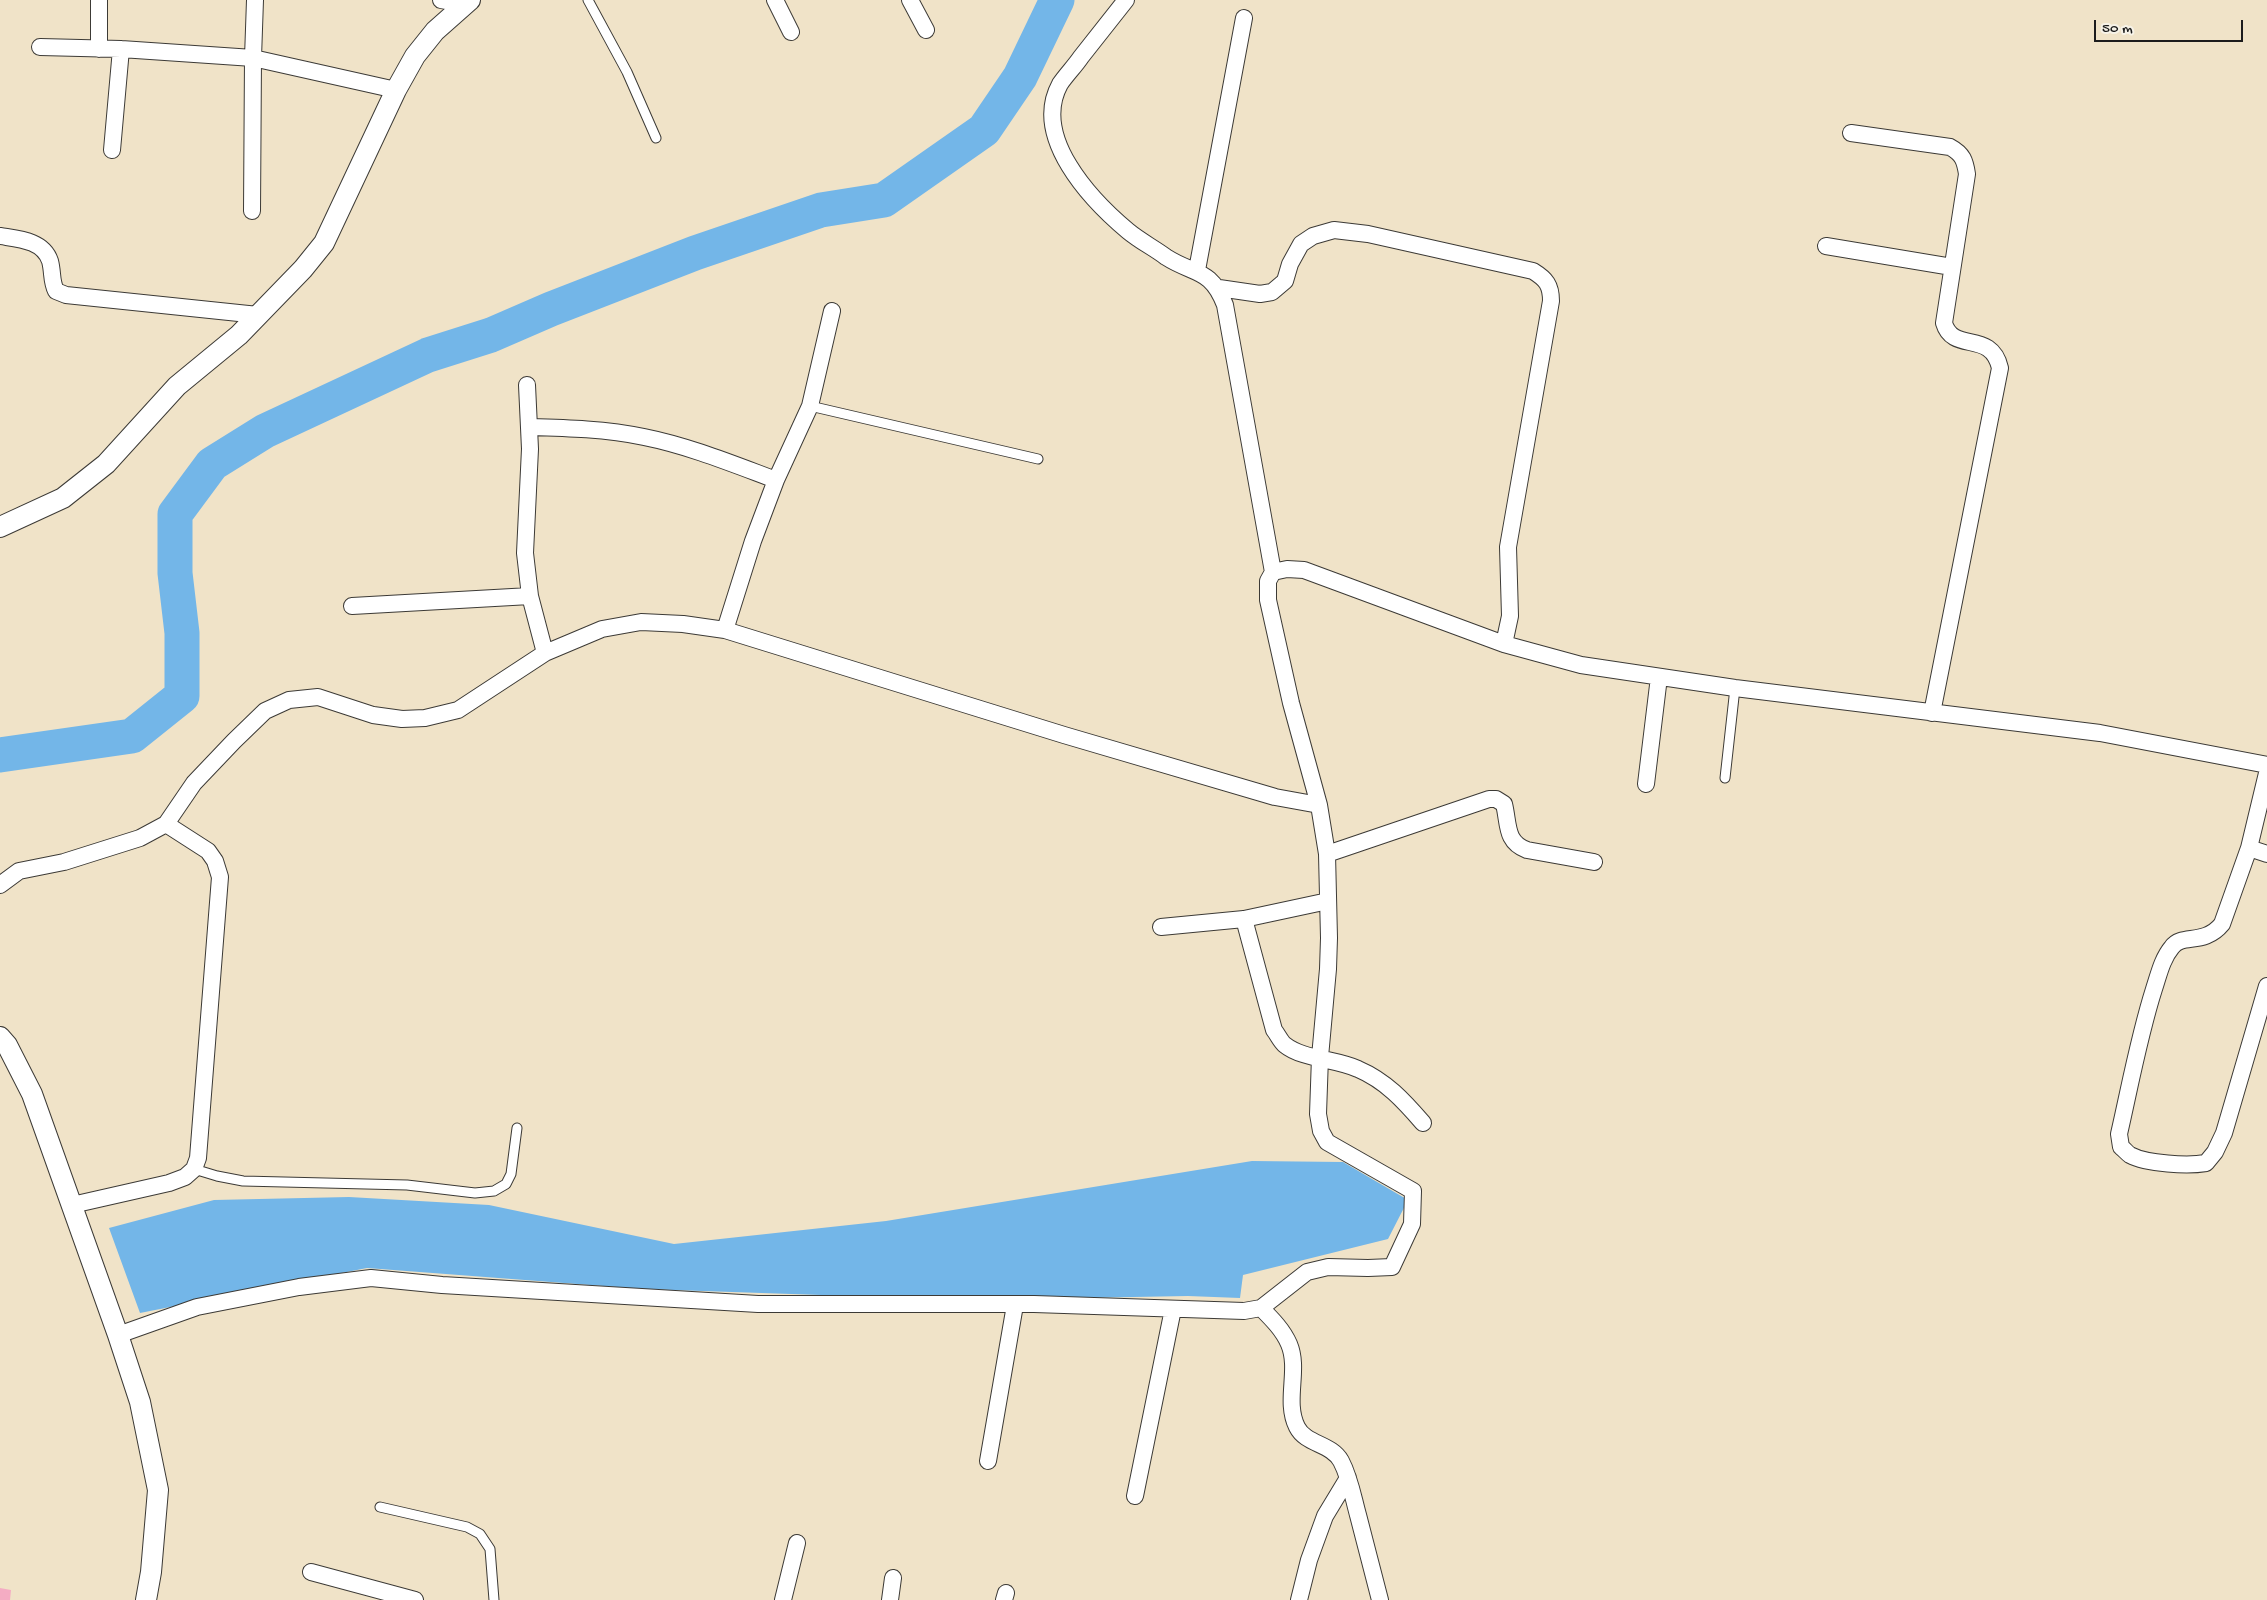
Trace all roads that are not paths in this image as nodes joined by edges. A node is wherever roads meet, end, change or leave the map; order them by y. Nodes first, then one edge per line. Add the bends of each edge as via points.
1 (100, 0) edge
2 (255, 0) edge
3 (441, 0) edge
4 (588, 0) edge
5 (775, 0) edge
6 (910, 0) edge
7 (1126, 0) edge
8 (467, 2) edge
9 (1244, 18) dead end
10 (926, 30) dead end
11 (791, 32) dead end
12 (40, 47) dead end
13 (99, 49) junction
14 (121, 49) junction
15 (253, 58) junction
16 (396, 90) junction
17 (1851, 133) dead end
18 (656, 138) dead end
19 (112, 150) dead end
20 (252, 211) dead end
21 (0, 236) edge
22 (1826, 246) dead end
23 (1952, 267) junction
24 (1197, 270) junction
25 (1219, 288) junction
26 (832, 311) dead end
27 (258, 315) junction
28 (527, 385) dead end
29 (810, 406) junction
30 (529, 427) junction
31 (1038, 459) dead end
32 (776, 480) junction
33 (0, 527) edge
34 (1273, 572) junction
35 (530, 596) junction
36 (352, 606) dead end
37 (725, 630) junction
38 (1504, 644) junction
39 (545, 653) junction
40 (1660, 677) junction
41 (1735, 688) junction
42 (1932, 713) junction
43 (2267, 765) edge
44 (2267, 773) edge
45 (1726, 778) dead end
46 (1646, 784) dead end
47 (1319, 805) junction
48 (166, 824) junction
49 (2249, 848) junction
50 (1327, 854) junction
51 (2267, 854) edge
52 (1594, 862) dead end
53 (0, 885) edge
54 (1328, 901) junction
55 (1244, 919) junction
56 (1161, 928) dead end
57 (2267, 986) edge
58 (0, 1037) edge
59 (1320, 1057) junction
60 (1423, 1123) dead end
61 (517, 1128) dead end
62 (194, 1169) junction
63 (75, 1214) junction
64 (1014, 1305) junction
65 (1261, 1308) junction
66 (1173, 1309) junction
67 (115, 1328) junction
68 (988, 1461) dead end
69 (1348, 1478) junction
70 (1135, 1496) dead end
71 (380, 1507) dead end
72 (797, 1543) dead end
73 (311, 1572) dead end
74 (893, 1578) dead end
75 (146, 1600) edge
76 (416, 1600) edge
77 (494, 1600) edge
78 (783, 1600) edge
79 (890, 1600) edge
80 (1299, 1600) edge
81 (1380, 1600) edge

1 - 13 street
2 - 15 street
3 - 8 street
4 - 18 lane via 627,72
5 - 11 street
6 - 10 street
7 - 24 street via 1060,84 1052,126 1062,154 1092,195 1129,232 1171,260
8 - 16 street via 435,31 414,56
9 - 24 street
12 - 13 street
13 - 14 street
14 - 15 street
14 - 19 street
15 - 16 street
15 - 20 street
16 - 27 street via 324,244
17 - 23 street via 1950,147 1960,152 1966,162 1967,174
21 - 27 street via 32,242 43,251 50,261 56,292
22 - 23 street
23 - 42 street via 1944,323 1947,332 1991,348 2000,368
24 - 25 street
25 - 34 street via 1225,305
25 - 38 street via 1260,294 1272,292 1285,281 1301,244 1313,236 1334,230 1368,234 1533,271 1545,279 1551,290 1551,301 1508,547 1510,616
26 - 29 street
27 - 33 street via 171,392 106,464 63,498
28 - 30 street
29 - 31 lane
29 - 32 street
30 - 32 street via 597,429 645,437 700,452
30 - 35 street via 525,553
32 - 37 street
34 - 38 street via 1304,570
34 - 47 street via 1268,580 1268,600 1291,703
35 - 36 street
35 - 39 street
37 - 39 street via 641,622 602,629
37 - 47 street via 1064,735 1275,797
38 - 40 street via 1581,665
39 - 48 street via 458,710 425,718 402,720 373,715 318,697 289,700 265,711 227,748 194,783
40 - 41 street
40 - 46 street
41 - 42 street
41 - 45 lane
42 - 43 street via 2100,733
44 - 49 street
47 - 50 street
48 - 53 street via 140,838 64,862 19,871
48 - 62 street via 208,851 220,877 200,1144
49 - 51 street
49 - 57 street via 2222,924 2203,939 2173,944 2164,959 2146,1013 2119,1134 2121,1147 2130,1155 2192,1165 2206,1163 2215,1152 2224,1133
50 - 52 street via 1496,799 1504,804 1510,837 1517,846
50 - 54 street
54 - 55 street
54 - 59 street via 1328,968
55 - 56 street
55 - 59 street via 1274,1030 1283,1044 1295,1052
58 - 63 street via 32,1094
59 - 60 street via 1376,1077 1400,1096
59 - 65 street via 1320,1132 1327,1142 1413,1191 1412,1224 1392,1267 1328,1267 1307,1272
61 - 62 lane via 511,1174 506,1184 494,1191 407,1185 243,1181
62 - 63 street via 185,1177
63 - 67 street
64 - 66 street
64 - 67 street via 758,1304 371,1278 299,1286
64 - 68 street
65 - 66 street via 1244,1311
65 - 69 street via 1280,1328 1290,1345 1291,1413 1297,1428 1307,1440 1340,1458
66 - 70 street
67 - 75 street via 140,1402 158,1490
69 - 80 street via 1325,1516
69 - 81 street
71 - 77 lane via 467,1527 480,1534 490,1549
72 - 78 street
73 - 76 street
74 - 79 street

